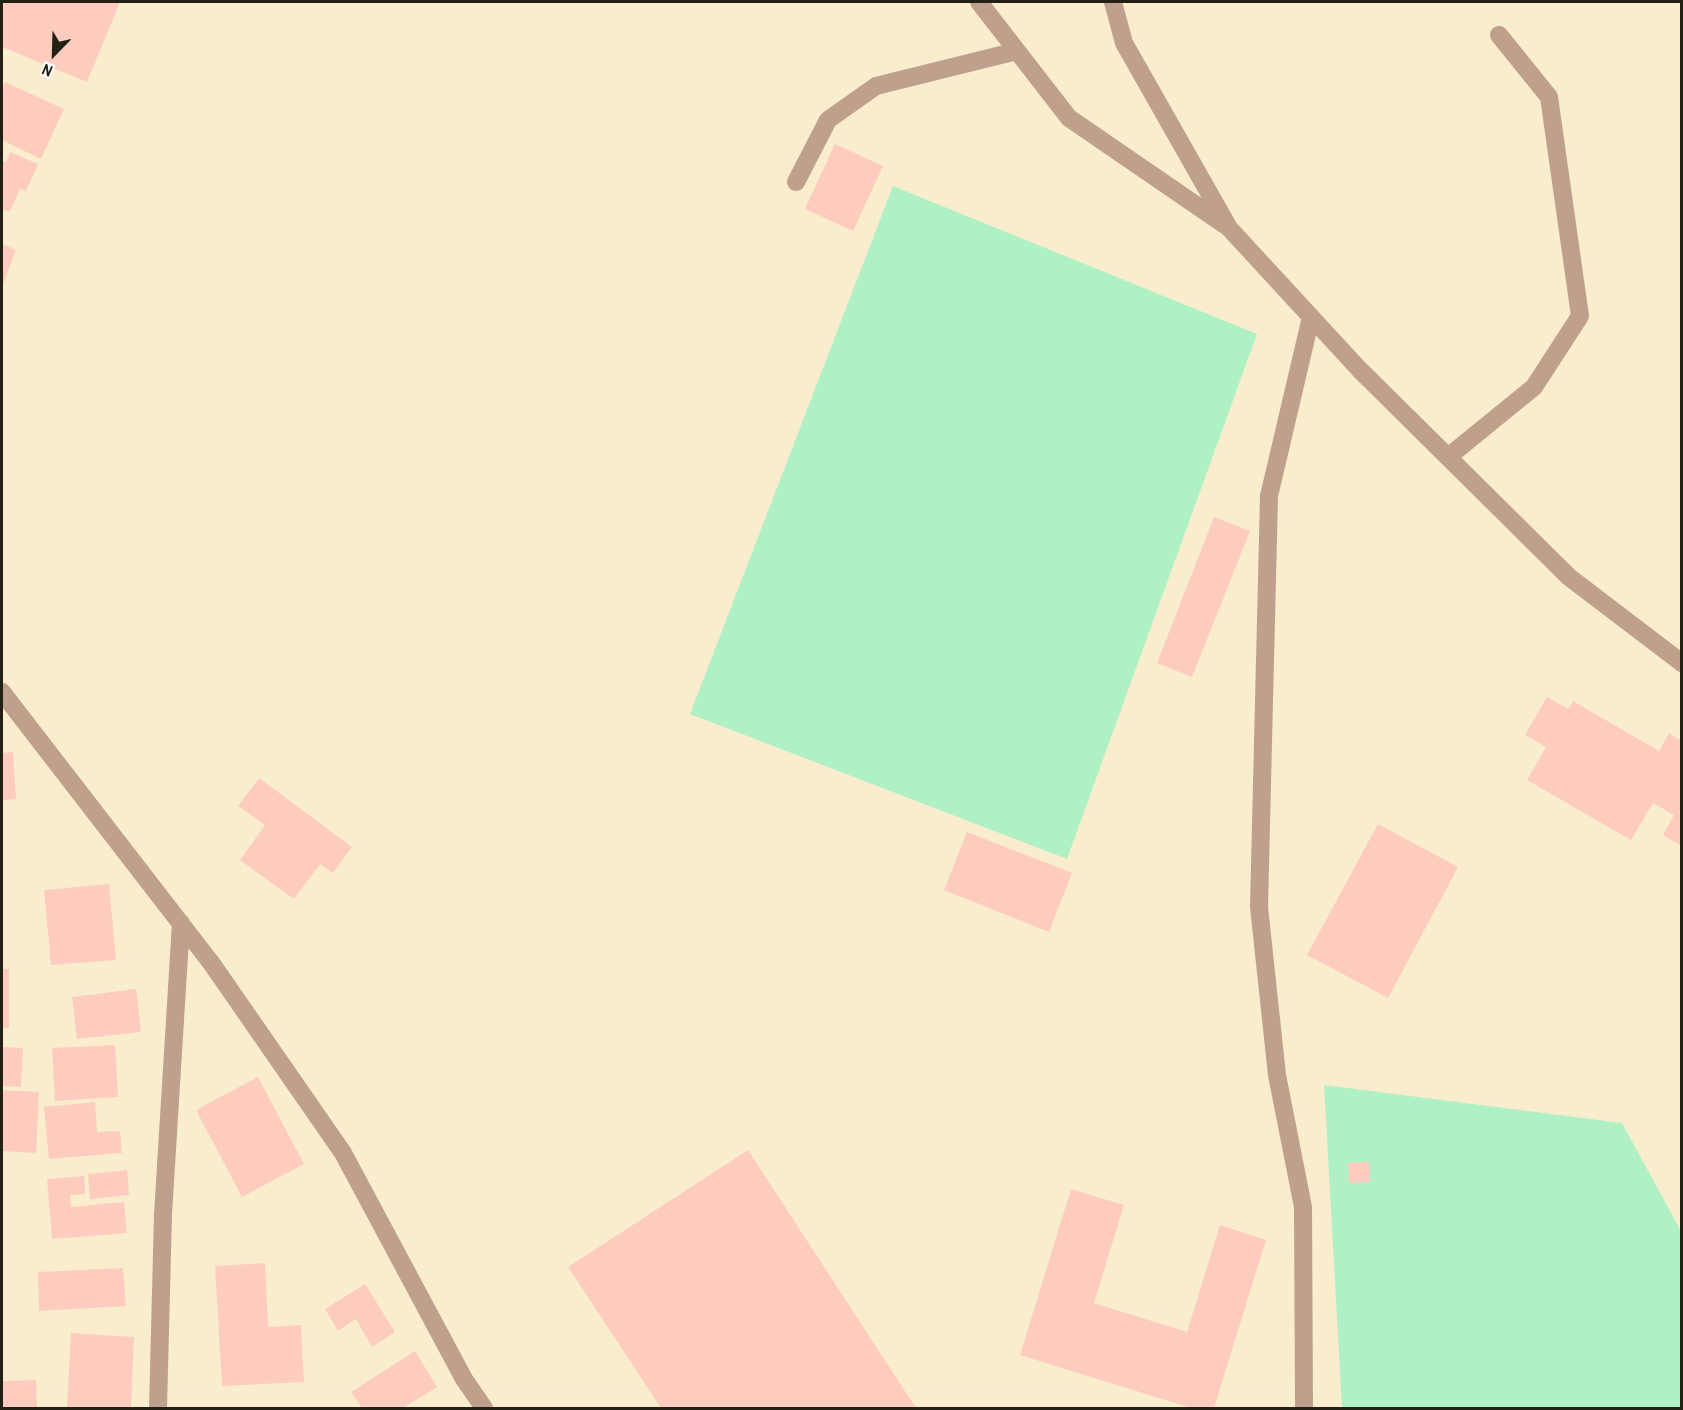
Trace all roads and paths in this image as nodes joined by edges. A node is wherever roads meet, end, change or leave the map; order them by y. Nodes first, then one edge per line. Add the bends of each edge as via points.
1 (979, 2) edge
2 (1113, 2) edge
3 (1499, 35) dead end
4 (1017, 51) junction
5 (796, 182) dead end
6 (1228, 228) junction
7 (1311, 317) junction
8 (1448, 457) junction
9 (1682, 663) edge
10 (2, 692) edge
11 (182, 923) junction
12 (158, 1408) edge
13 (484, 1408) edge
14 (1304, 1408) edge

1 - 4 street
2 - 6 street via 1124,43
3 - 8 street via 1548,98 1580,316 1534,387
4 - 5 street via 876,86 828,120
4 - 6 street via 1069,118
6 - 7 street
7 - 8 street
7 - 14 street via 1269,496 1259,907 1278,1075 1303,1207
8 - 9 street via 1569,577
10 - 11 street
11 - 12 street via 163,1214
11 - 13 street via 343,1153 464,1379

